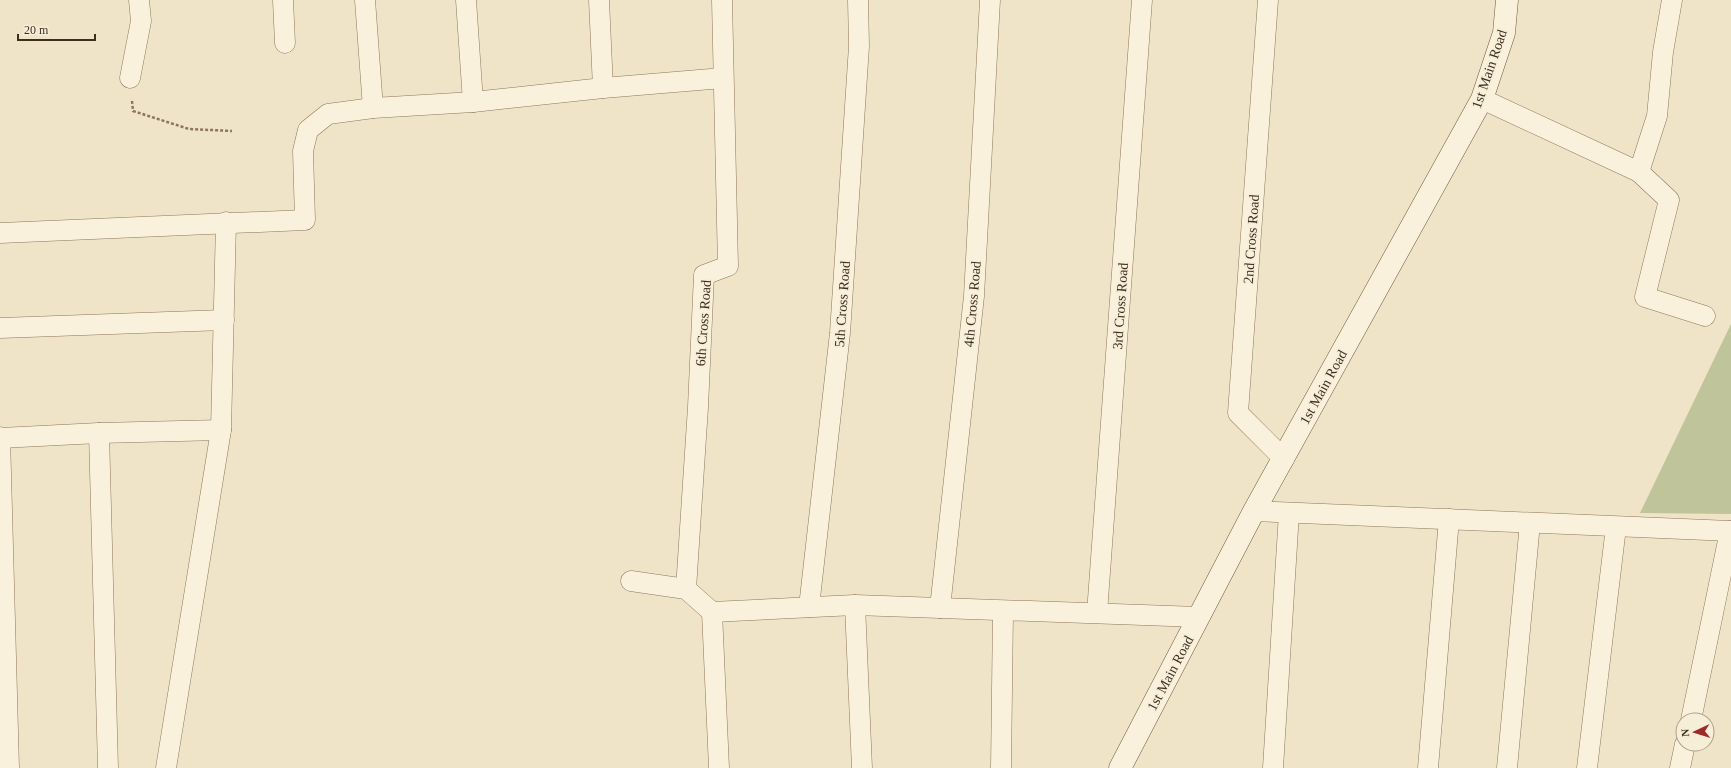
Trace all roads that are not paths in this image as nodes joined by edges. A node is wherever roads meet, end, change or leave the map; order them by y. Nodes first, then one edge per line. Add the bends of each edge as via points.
1 (139, 0) edge
2 (283, 0) edge
3 (365, 0) edge
4 (466, 0) edge
5 (600, 0) edge
6 (722, 0) edge
7 (858, 0) edge
8 (990, 0) edge
9 (1142, 0) edge
10 (1268, 0) edge
11 (1507, 0) edge
12 (1672, 0) edge
13 (285, 43) dead end
14 (130, 78) road end
15 (723, 78) junction
16 (603, 88) junction
17 (1482, 99) junction
18 (473, 102) junction
19 (373, 108) junction
20 (1639, 172) junction
21 (226, 222) junction
22 (0, 233) edge
23 (1705, 316) dead end
24 (224, 320) junction
25 (0, 328) edge
26 (222, 430) junction
27 (99, 433) junction
28 (0, 437) edge
29 (1284, 459) junction
30 (1254, 511) junction
31 (1289, 513) junction
32 (1449, 520) junction
33 (1530, 523) junction
34 (1616, 527) junction
35 (1731, 531) edge
36 (632, 581) dead end
37 (686, 589) junction
38 (855, 605) junction
39 (809, 607) junction
40 (940, 608) junction
41 (1003, 610) junction
42 (712, 612) junction
43 (1097, 613) junction
44 (1199, 617) junction
45 (1692, 712) edge
46 (1684, 752) edge
47 (9, 768) edge
48 (108, 768) edge
49 (166, 768) edge
50 (719, 768) edge
51 (862, 768) edge
52 (1001, 768) edge
53 (1120, 768) edge
54 (1273, 768) edge
55 (1428, 768) edge
56 (1507, 768) edge
57 (1587, 768) edge
58 (1680, 768) edge

1 - 14 street via 141,21
2 - 13 street
3 - 19 street
4 - 18 street
5 - 16 street
6 - 15 street, 6th Cross Road
7 - 39 street, 5th Cross Road via 858,46 840,333
8 - 40 street, 4th Cross Road via 974,296
9 - 43 street, 3rd Cross Road
10 - 29 street, 2nd Cross Road via 1238,413
11 - 17 street, 1st Main Road via 1504,33
12 - 20 street via 1663,52 1657,116
15 - 16 street
15 - 37 street, 6th Cross Road via 728,266 704,274
16 - 18 street
17 - 20 street
17 - 29 street, 1st Main Road
18 - 19 street
19 - 21 street via 328,114 308,130 303,151 305,220
20 - 23 street via 1669,200 1645,297
21 - 22 street
21 - 24 street
24 - 25 street
24 - 26 street
26 - 27 street
26 - 49 street
27 - 28 street
27 - 48 street
28 - 47 street
29 - 30 street, 1st Main Road
30 - 31 street
30 - 44 street, 1st Main Road
31 - 32 street
31 - 54 street
32 - 33 street
32 - 55 street
33 - 34 street
33 - 56 street
34 - 35 street
34 - 57 street
35 - 45 street
36 - 37 street
37 - 42 street
38 - 39 street
38 - 40 street
38 - 51 street
39 - 42 street
40 - 41 street
41 - 43 street
41 - 52 street
42 - 50 street
43 - 44 street
44 - 53 street, 1st Main Road
46 - 58 street

